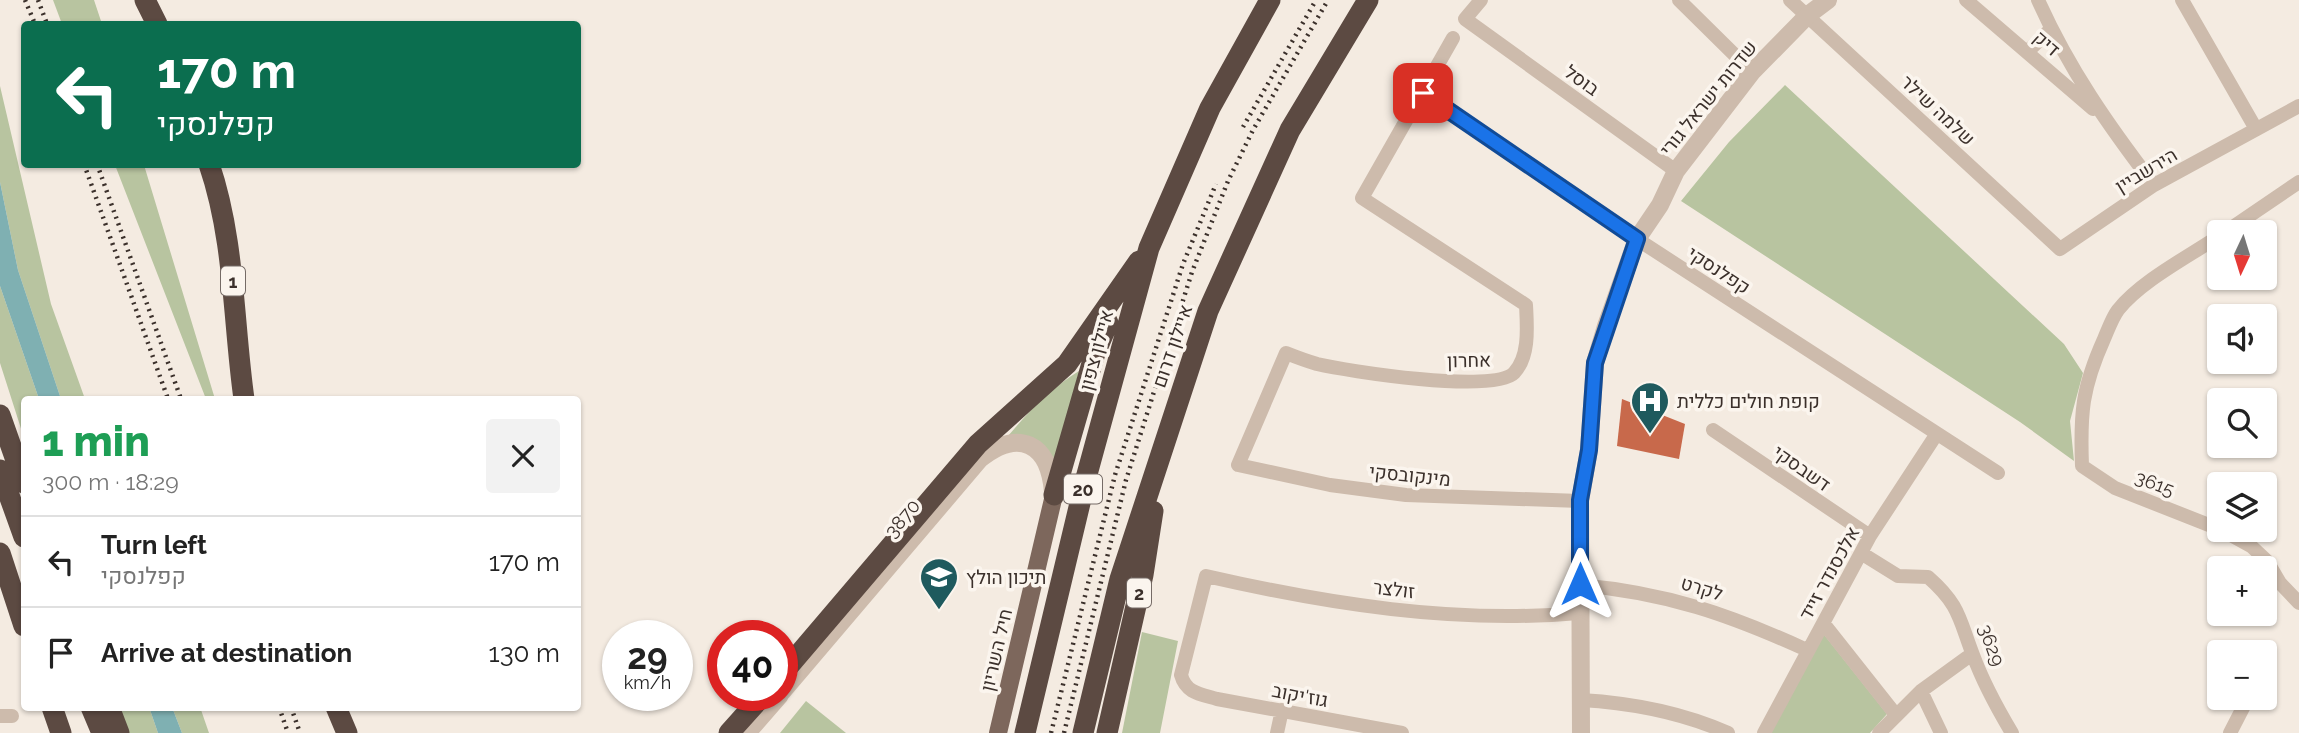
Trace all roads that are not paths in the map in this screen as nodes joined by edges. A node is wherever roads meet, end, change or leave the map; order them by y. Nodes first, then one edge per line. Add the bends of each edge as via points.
1 (145, 0) edge
2 (1270, 0) edge
3 (1368, 0) edge
4 (1482, 0) edge
5 (1679, 0) edge
6 (1790, 0) edge
7 (1828, 0) edge
8 (1966, 0) edge
9 (2038, 0) edge
10 (2182, 0) edge
11 (1808, 15) junction
12 (156, 21) edge
13 (2051, 29) junction
14 (1453, 38) dead end
15 (2027, 52) junction
16 (1752, 72) junction
17 (1423, 93) junction
18 (2299, 106) edge
19 (2102, 117) junction
20 (2256, 129) junction
21 (210, 168) edge
22 (1676, 171) junction
23 (2299, 182) edge
24 (2154, 185) junction
25 (2243, 220) edge
26 (1637, 239) junction
27 (2207, 244) edge
28 (1149, 248) junction
29 (2060, 249) joint
30 (244, 396) edge
31 (0, 415) edge
32 (1713, 430) dead end
33 (1936, 435) junction
34 (1163, 450) junction
35 (1238, 465) joint
36 (0, 470) edge
37 (1998, 473) dead end
38 (21, 474) edge
39 (1054, 495) junction
40 (1580, 500) junction
41 (2207, 524) edge
42 (21, 529) edge
43 (1871, 536) junction
44 (2244, 542) edge
45 (0, 553) edge
46 (1861, 553) junction
47 (1580, 584) junction
48 (2299, 603) edge
49 (1579, 614) junction
50 (21, 617) edge
51 (1824, 624) junction
52 (1807, 650) junction
53 (1972, 654) junction
54 (798, 655) edge
55 (798, 673) edge
56 (1921, 691) junction
57 (1191, 692) joint
58 (1581, 700) junction
59 (1282, 710) junction
60 (2242, 710) edge
61 (53, 711) edge
62 (92, 711) edge
63 (111, 711) edge
64 (335, 711) edge
65 (336, 711) edge
66 (749, 711) edge
67 (766, 711) edge
68 (1896, 715) junction
69 (1885, 731) edge
70 (61, 733) edge
71 (102, 733) edge
72 (119, 733) edge
73 (340, 733) edge
74 (346, 733) edge
75 (729, 733) edge
76 (747, 733) edge
77 (998, 733) edge
78 (1025, 733) edge
79 (1083, 733) edge
80 (1107, 733) edge
81 (1277, 733) edge
82 (1402, 733) edge
83 (1581, 733) edge
84 (1728, 733) edge
85 (1764, 733) edge
86 (1941, 733) edge
87 (2012, 733) edge
88 (2230, 733) edge

1 - 12 highway
2 - 28 highway, איילון צפון / 20 via 1210,108
3 - 34 highway, איילון דרום via 1290,130 1223,272 1182,382
4 - 22 street, בוסל via 1465,19
5 - 16 street
6 - 11 street, שלמה שילר
7 - 11 street, שדרות ישראל גורי
8 - 15 street, דיק
9 - 13 street, דיק
10 - 20 street
11 - 16 street, שדרות ישראל גורי
11 - 29 street, שלמה שילר
13 - 15 street
13 - 19 street, דיק
14 - 17 street
15 - 19 street, דיק
16 - 22 street, שדרות ישראל גורי
17 - 26 street, קפלנסקי
17 - 35 street, אחרון via 1362,198 1526,306 1527,341 1516,370 1487,382 1398,378 1317,364 1286,353
18 - 20 street, הירשביין
19 - 24 street, דיק
20 - 24 street, הירשביין
21 - 30 highway, 1 via 232,277
22 - 26 street, שדרות ישראל גורי
23 - 25 street
24 - 29 street, הירשביין
26 - 33 street, קפלנסקי
26 - 40 street, שדרות ישראל גורי via 1595,363 1589,450
27 - 41 street, 3615 via 2140,290 2118,311 2096,356 2081,405 2082,466 2115,488
28 - 39 highway via 1120,295 1096,353
28 - 54 highway via 1067,364 978,444
28 - 78 highway, איילון צפון / 20 via 1086,478
31 - 38 highway
32 - 43 street, דשבסקי
33 - 37 street, קפלנסקי
33 - 43 street, אלכסנדר זייד
34 - 79 highway, איילון דרום via 1120,579
34 - 80 highway, 2 via 1143,575
35 - 40 street, מינקובסקי via 1405,495
36 - 42 highway
39 - 55 street, 3870 via 1049,466 1037,449 1006,442 991,450
39 - 77 main road, חיל השריון
40 - 47 street, שדרות ישראל גורי
43 - 46 street, אלכסנדר זייד
44 - 48 street, 3615 via 2267,561
45 - 50 highway
46 - 51 street, אלכסנדר זייד
46 - 53 street, 3629 via 1898,576 1928,577 1948,594 1963,621
47 - 49 street, שדרות ישראל גורי
47 - 52 street, לקרט via 1671,598 1742,620
49 - 57 street, זולצר via 1488,617 1402,610 1206,576 1181,675
49 - 58 street, שדרות ישראל גורי
51 - 52 street, אלכסנדר זייד
51 - 68 street
52 - 85 street, אלכסנדר זייד
53 - 56 street
53 - 87 street, 3629
56 - 68 street
56 - 86 street
57 - 59 street, גוז'יקוב
58 - 83 street, שדרות ישראל גורי
58 - 84 street via 1662,710
59 - 81 street
59 - 82 street, גוז'יקוב
60 - 88 street
61 - 70 highway
62 - 71 highway
63 - 72 highway
64 - 73 highway
65 - 74 highway
66 - 75 highway
67 - 76 street, 3870
68 - 69 street

